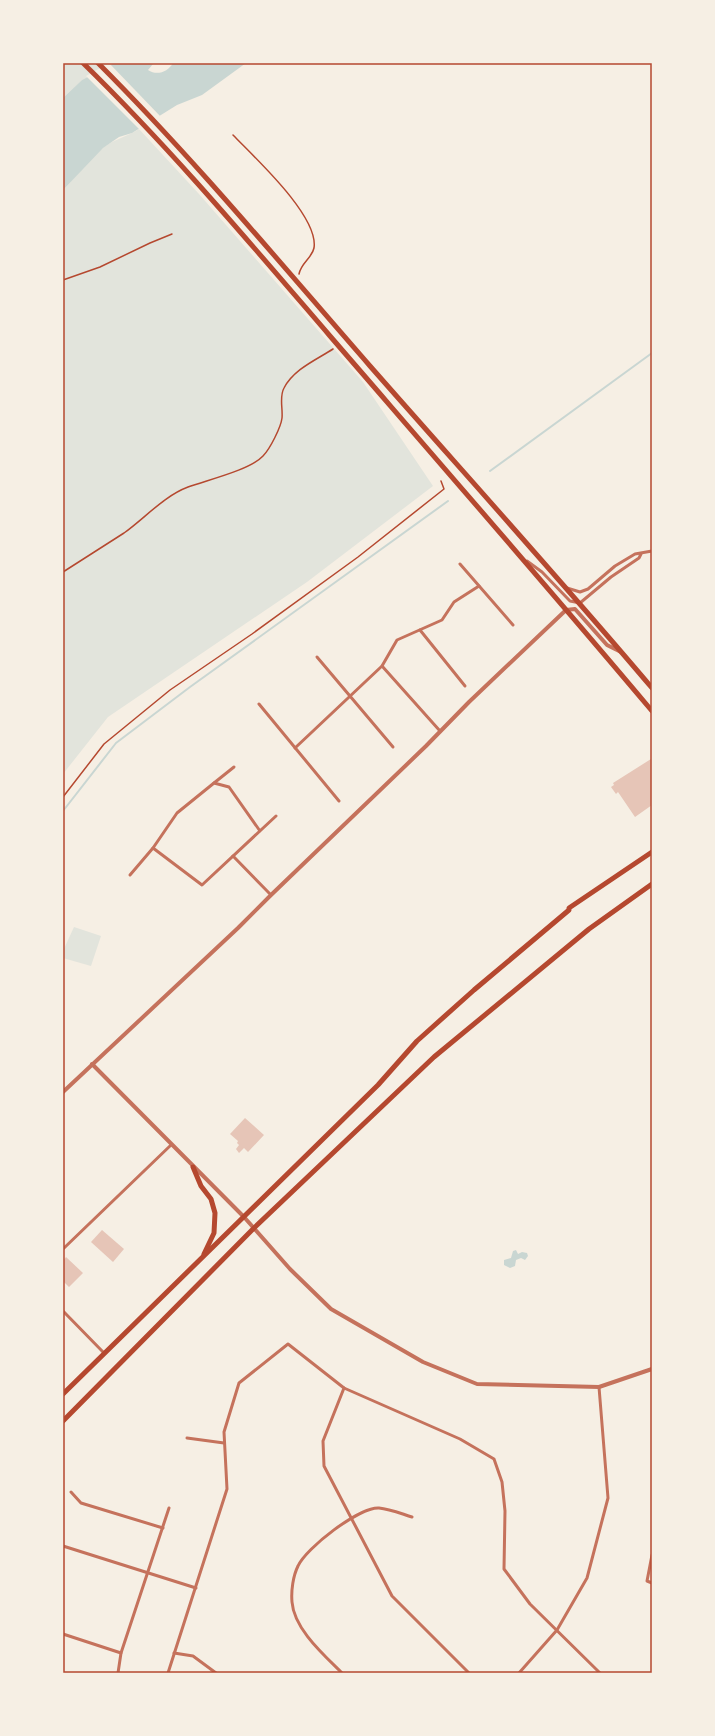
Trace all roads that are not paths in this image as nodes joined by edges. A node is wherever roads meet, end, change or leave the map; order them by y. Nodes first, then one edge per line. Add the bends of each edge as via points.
1 (83, 63) edge
2 (98, 63) edge
3 (652, 551) edge
4 (641, 554) junction
5 (522, 558) junction
6 (460, 564) dead end
7 (478, 586) junction
8 (567, 588) junction
9 (580, 603) junction
10 (566, 610) junction
11 (513, 625) dead end
12 (420, 630) junction
13 (623, 654) junction
14 (316, 657) dead end
15 (382, 666) junction
16 (465, 686) dead end
17 (652, 688) edge
18 (350, 697) junction
19 (259, 704) dead end
20 (652, 711) edge
21 (440, 731) junction
22 (393, 747) dead end
23 (295, 748) junction
24 (234, 766) dead end
25 (214, 783) junction
26 (339, 800) dead end
27 (276, 816) dead end
28 (260, 831) junction
29 (154, 848) junction
30 (652, 852) edge
31 (233, 856) junction
32 (130, 875) dead end
33 (652, 884) edge
34 (270, 895) junction
35 (92, 1064) junction
36 (63, 1092) edge
37 (171, 1145) junction
38 (193, 1167) junction
39 (244, 1217) junction
40 (254, 1228) junction
41 (63, 1249) edge
42 (202, 1258) junction
43 (63, 1311) edge
44 (104, 1353) junction
45 (652, 1369) edge
46 (599, 1387) junction
47 (344, 1388) junction
48 (63, 1394) edge
49 (63, 1421) edge
50 (187, 1438) dead end
51 (224, 1443) junction
52 (71, 1492) dead end
53 (169, 1508) dead end
54 (412, 1517) dead end
55 (350, 1518) junction
56 (163, 1528) junction
57 (63, 1546) edge
58 (652, 1555) edge
59 (149, 1573) junction
60 (652, 1583) edge
61 (196, 1588) junction
62 (557, 1630) junction
63 (63, 1634) edge
64 (121, 1653) junction
65 (174, 1653) junction
66 (118, 1673) edge
67 (168, 1673) edge
68 (216, 1673) edge
69 (342, 1673) edge
70 (469, 1673) edge
71 (519, 1673) edge
72 (600, 1673) edge

1 - 5 main road via 184,168
2 - 8 main road via 191,160
3 - 4 street
4 - 8 street via 635,554 615,566 588,589 580,592
4 - 9 street
5 - 9 street via 542,572 570,601
5 - 10 main road
6 - 7 street
7 - 11 street
7 - 12 street via 454,602 442,620
8 - 9 main road
9 - 13 main road
10 - 13 street via 575,609 607,645
10 - 20 main road
10 - 21 street
12 - 15 street via 397,640
12 - 16 street
13 - 17 main road
14 - 18 street
15 - 18 street
15 - 21 street
18 - 22 street
18 - 23 street
19 - 23 street
21 - 34 street
23 - 26 street
24 - 25 street
25 - 28 street via 229,787
25 - 29 street via 177,813
27 - 28 street
28 - 31 street
29 - 31 street via 202,885
29 - 32 street
30 - 39 main road via 569,908 468,995 417,1041 378,1085
31 - 34 street
33 - 40 main road via 589,929 434,1057
34 - 35 street
35 - 36 street
35 - 37 street
37 - 38 street
37 - 41 street
38 - 39 street
38 - 42 main road via 201,1186 211,1199 215,1213 214,1233
39 - 40 street
39 - 42 main road
40 - 46 street via 290,1270 331,1309 423,1362 477,1384
40 - 49 main road
42 - 44 main road
43 - 44 street
44 - 48 main road
45 - 46 street
46 - 62 street via 608,1498 586,1578
47 - 51 street via 288,1344 239,1383 224,1432
47 - 55 street via 323,1440 324,1466
47 - 62 street via 460,1439 494,1459 502,1482 505,1511 504,1569 530,1604
50 - 51 street
51 - 61 street via 227,1489
52 - 56 street via 81,1503
53 - 56 street
54 - 55 street via 378,1508
55 - 69 street via 310,1550 298,1566 293,1584 292,1603 308,1638
55 - 70 street via 392,1596
56 - 59 street
57 - 59 street
58 - 60 street via 647,1581
59 - 61 street
59 - 64 street
61 - 65 street
62 - 71 street
62 - 72 street
63 - 64 street
64 - 66 street
65 - 67 street
65 - 68 street via 193,1656

